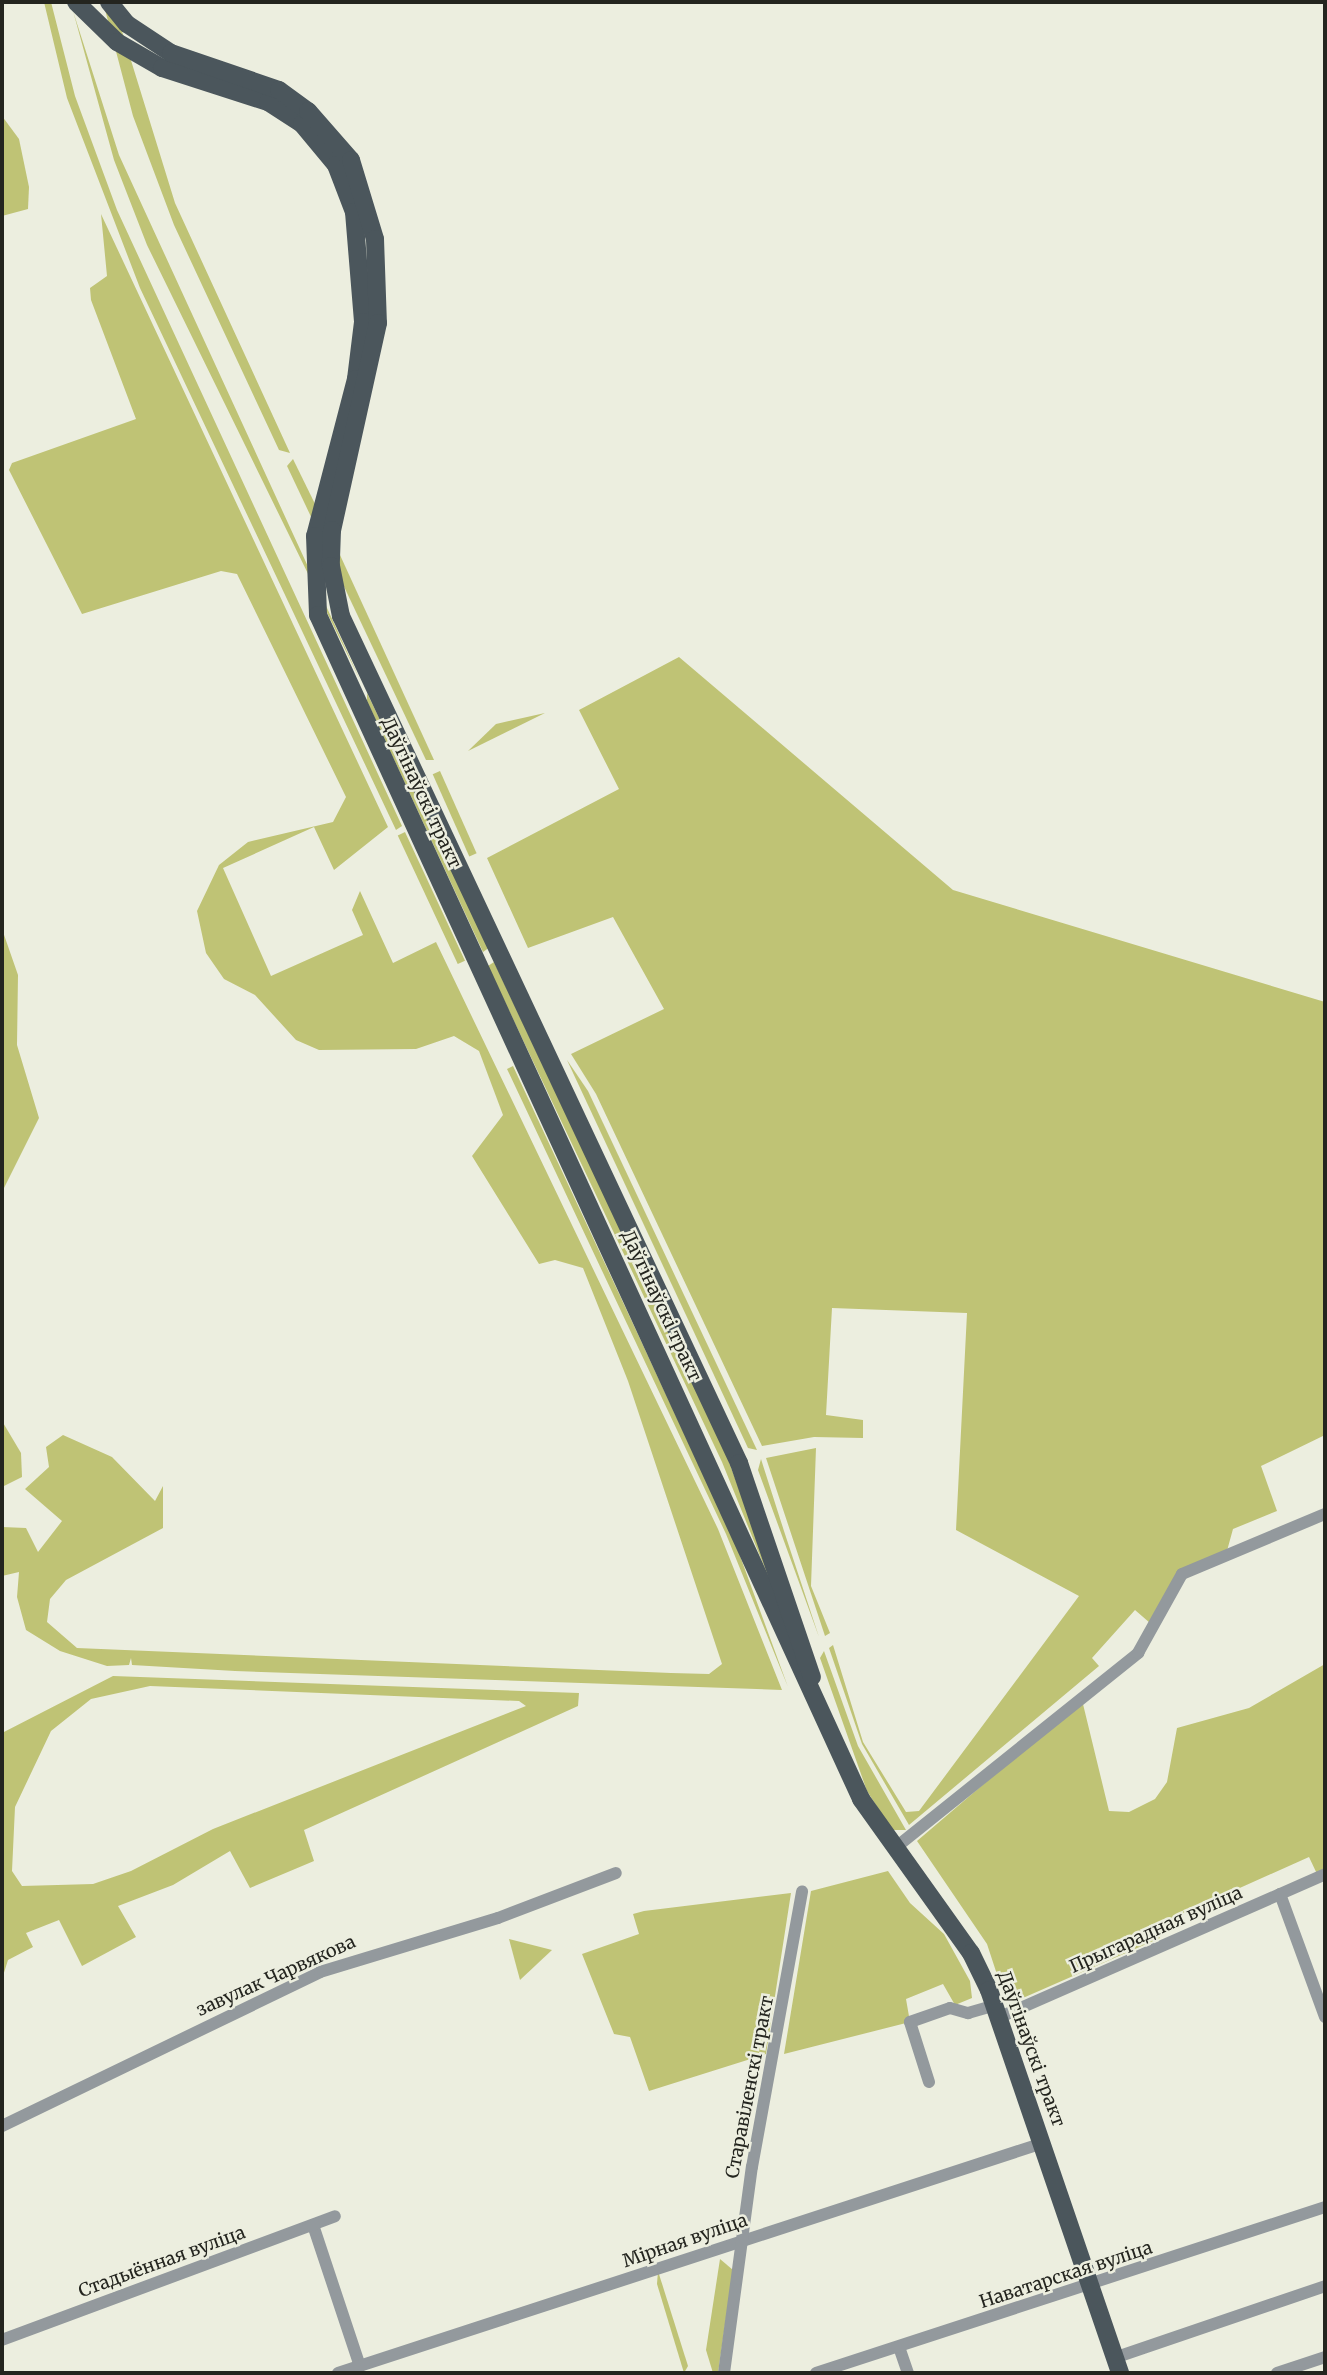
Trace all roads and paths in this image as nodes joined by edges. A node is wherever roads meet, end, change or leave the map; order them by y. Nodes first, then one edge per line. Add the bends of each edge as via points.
1 (76, 2) edge
2 (109, 2) edge
3 (371, 683) junction
4 (352, 693) junction
5 (1325, 1514) edge
6 (814, 1690) junction
7 (895, 1848) junction
8 (616, 1873) dead end
9 (1325, 1874) edge
10 (802, 1892) dead end
11 (1280, 1894) junction
12 (998, 2011) junction
13 (1325, 2017) edge
14 (929, 2082) dead end
15 (2, 2126) edge
16 (1042, 2143) junction
17 (1325, 2207) edge
18 (335, 2216) dead end
19 (313, 2225) junction
20 (742, 2241) junction
21 (1091, 2285) junction
22 (1325, 2286) edge
23 (2, 2340) edge
24 (899, 2347) junction
25 (1325, 2357) edge
26 (1117, 2365) edge
27 (360, 2366) junction
28 (338, 2373) edge
29 (724, 2373) edge
30 (816, 2373) edge
31 (908, 2373) edge
32 (1277, 2373) edge

1 - 4 main road, Даўгінаўскі тракт via 117,42 162,68 268,102 302,124 336,165 354,212 363,322 312,559 317,615
2 - 3 main road, Даўгінаўскі тракт via 127,24 171,52 279,90 308,111 351,160 375,239 378,323 332,530 331,566 341,616
3 - 4 main road
3 - 6 main road, Даўгінаўскі тракт via 739,1463 808,1651
4 - 6 main road, Даўгінаўскі тракт
5 - 7 street via 1182,1574 1138,1653
6 - 7 main road, Даўгінаўскі тракт via 861,1799
7 - 12 main road, Даўгінаўскі тракт via 971,1953
8 - 15 street, завулак Чарвякова via 498,1918 320,1972
9 - 11 street, Прыгарадная вуліца
10 - 20 street, Старавіленскі тракт
11 - 12 street, Прыгарадная вуліца
11 - 13 street
12 - 14 street, Прыгарадная вуліца via 950,2008 910,2022
12 - 16 main road, Даўгінаўскі тракт
16 - 20 street, Мірная вуліца
16 - 21 main road, Даўгінаўскі тракт
17 - 21 street, Наватарская вуліца
18 - 19 street, Стадыённая вуліца
19 - 23 street, Стадыённая вуліца
19 - 27 street
20 - 27 street, Мірная вуліца
20 - 29 street, Старавіленскі тракт
21 - 24 street, Наватарская вуліца
21 - 26 main road, Даўгінаўскі тракт
22 - 26 street
24 - 30 street, Наватарская вуліца
24 - 31 street
25 - 32 street
27 - 28 street, Мірная вуліца

